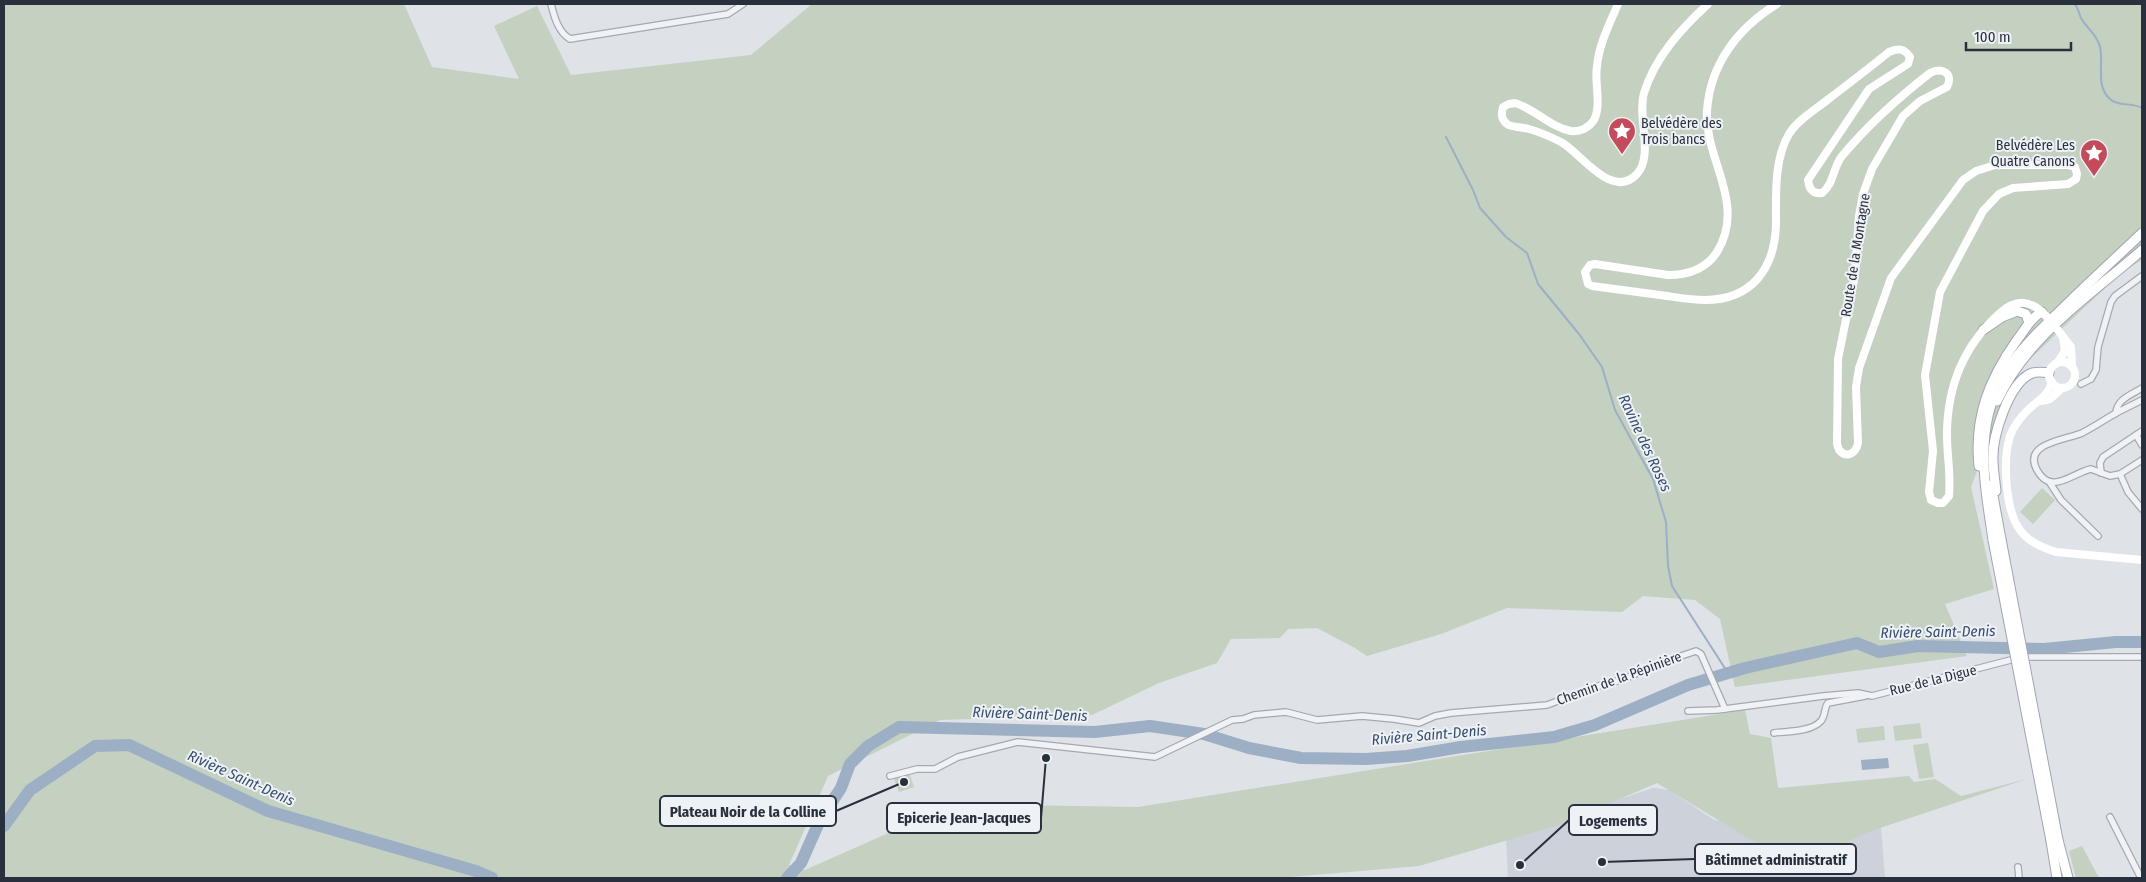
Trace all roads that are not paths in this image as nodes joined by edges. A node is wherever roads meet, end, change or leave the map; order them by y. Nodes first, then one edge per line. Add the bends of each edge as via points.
1 (551, 4) edge
2 (743, 4) edge
3 (1618, 4) edge
4 (1708, 4) edge
5 (1777, 4) edge
6 (2142, 233) edge
7 (2142, 250) edge
8 (2142, 276) edge
9 (2045, 314) junction
10 (2029, 323) junction
11 (1983, 330) junction
12 (2062, 336) junction
13 (2058, 362) junction
14 (2072, 366) junction
15 (2049, 373) junction
16 (2052, 382) junction
17 (2080, 384) dead end
18 (2062, 388) junction
19 (2142, 388) edge
20 (2142, 400) edge
21 (2039, 401) junction
22 (2116, 413) junction
23 (2142, 431) edge
24 (2136, 435) junction
25 (2142, 445) edge
26 (2142, 460) edge
27 (2101, 473) junction
28 (2120, 474) junction
29 (2050, 483) junction
30 (2142, 508) edge
31 (2098, 536) dead end
32 (1997, 539) junction
33 (2142, 560) edge
34 (2142, 656) edge
35 (1867, 696) junction
36 (1724, 707) junction
37 (1688, 711) dead end
38 (1774, 733) dead end
39 (890, 776) dead end
40 (2110, 817) dead end
41 (2054, 841) junction
42 (2018, 867) dead end
43 (2019, 878) edge
44 (2057, 878) edge
45 (2068, 878) edge
46 (2140, 878) edge

1 - 2 street via 562,32 570,39 728,14
3 - 4 main road via 1596,66 1597,106 1590,125 1580,130 1567,130 1515,103 1503,107 1501,113 1508,125 1539,132 1562,143 1601,177 1613,181 1628,180 1643,166 1641,112 1652,73 1670,44
5 - 11 main road, Route de la Montagne via 1750,23 1735,40 1725,54 1710,91 1707,124 1722,176 1728,214 1715,255 1700,268 1677,275 1590,265 1585,272 1588,284 1705,300 1725,298 1754,284 1771,255 1779,169 1788,135 1889,52 1900,49 1910,57 1908,64 1869,89 1808,180 1810,190 1815,193 1827,190 1838,162 1887,109 1930,73 1943,70 1948,74 1947,87 1920,101 1899,121 1872,169 1863,194 1855,275 1838,359 1838,450 1846,455 1857,449 1856,386 1859,368 1891,278 1963,180 1976,171 1995,165 2072,165 2078,174 2072,183 2013,188 1992,200 1983,210 1940,292 1925,375 1933,451 1929,492 1931,500 1938,504 1949,496 1948,413 1954,382 1965,355
6 - 32 main road via 2030,340 2003,376 1988,413 1983,463
7 - 32 main road via 2046,332 2009,378 1998,400 1988,434 1987,460
8 - 17 street via 2111,302 2098,347 2096,370 2091,379
9 - 10 main road
9 - 11 main road, Route de la Montagne via 2031,304 2019,302 2002,311
9 - 12 main road, Route de la Montagne, bridge
10 - 11 main road via 2026,314 2017,311
10 - 32 main road via 1991,381 1978,424 1980,474
12 - 13 main road via 2065,350
12 - 14 main road, Route de la Montagne via 2071,346
13 - 14 main road
13 - 15 main road
14 - 18 main road via 2074,380
15 - 16 main road
15 - 32 main road via 2031,373 2022,381 2009,399 1994,436
16 - 18 main road
16 - 21 main road via 2049,391
18 - 21 main road via 2050,399
19 - 22 street via 2118,404
20 - 22 street
21 - 33 main road via 2021,417 2007,446 2009,499 2013,518 2021,532 2043,548 2056,552
22 - 29 street via 2091,429 2048,444 2035,453 2035,467
23 - 24 street
24 - 25 street
24 - 27 street via 2103,457
26 - 28 street
27 - 28 street via 2110,476
27 - 29 street via 2091,469 2063,482
28 - 30 street via 2128,492
29 - 31 street via 2061,500
32 - 41 main road, bridge
34 - 35 street, Rue de la Digue via 2022,657
35 - 36 street, Rue de la Digue via 1858,693
35 - 38 street via 1828,703 1822,720 1811,728
36 - 37 street, Rue de la Digue
36 - 39 street, Chemin de la Pépinière via 1699,652 1692,652 1624,680 1547,705 1451,713 1419,723 1362,716 1317,720 1286,712 1254,715 1232,720 1155,758 1018,742 958,758 935,769 917,769
40 - 46 street
41 - 44 main road
41 - 45 main road
42 - 43 street

